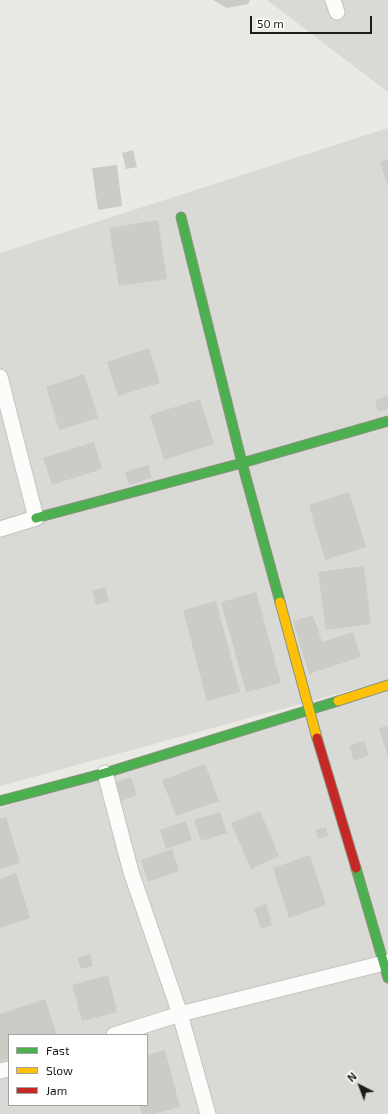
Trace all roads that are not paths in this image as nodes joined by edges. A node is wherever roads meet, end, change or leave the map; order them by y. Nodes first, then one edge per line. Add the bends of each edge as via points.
1 (181, 217) dead end
2 (0, 377) edge
3 (388, 421) edge
4 (242, 463) junction
5 (36, 518) junction
6 (0, 529) edge
7 (388, 685) edge
8 (309, 710) junction
9 (105, 773) junction
10 (0, 801) edge
11 (386, 968) edge
12 (180, 1014) junction
13 (117, 1034) edge
14 (208, 1114) edge

1 - 4 street
2 - 5 street
3 - 4 street
4 - 5 street
4 - 8 street
5 - 6 street
7 - 8 street
8 - 9 street
8 - 11 street
9 - 10 street
9 - 12 street via 131,872
11 - 12 street
12 - 13 street
12 - 14 street

